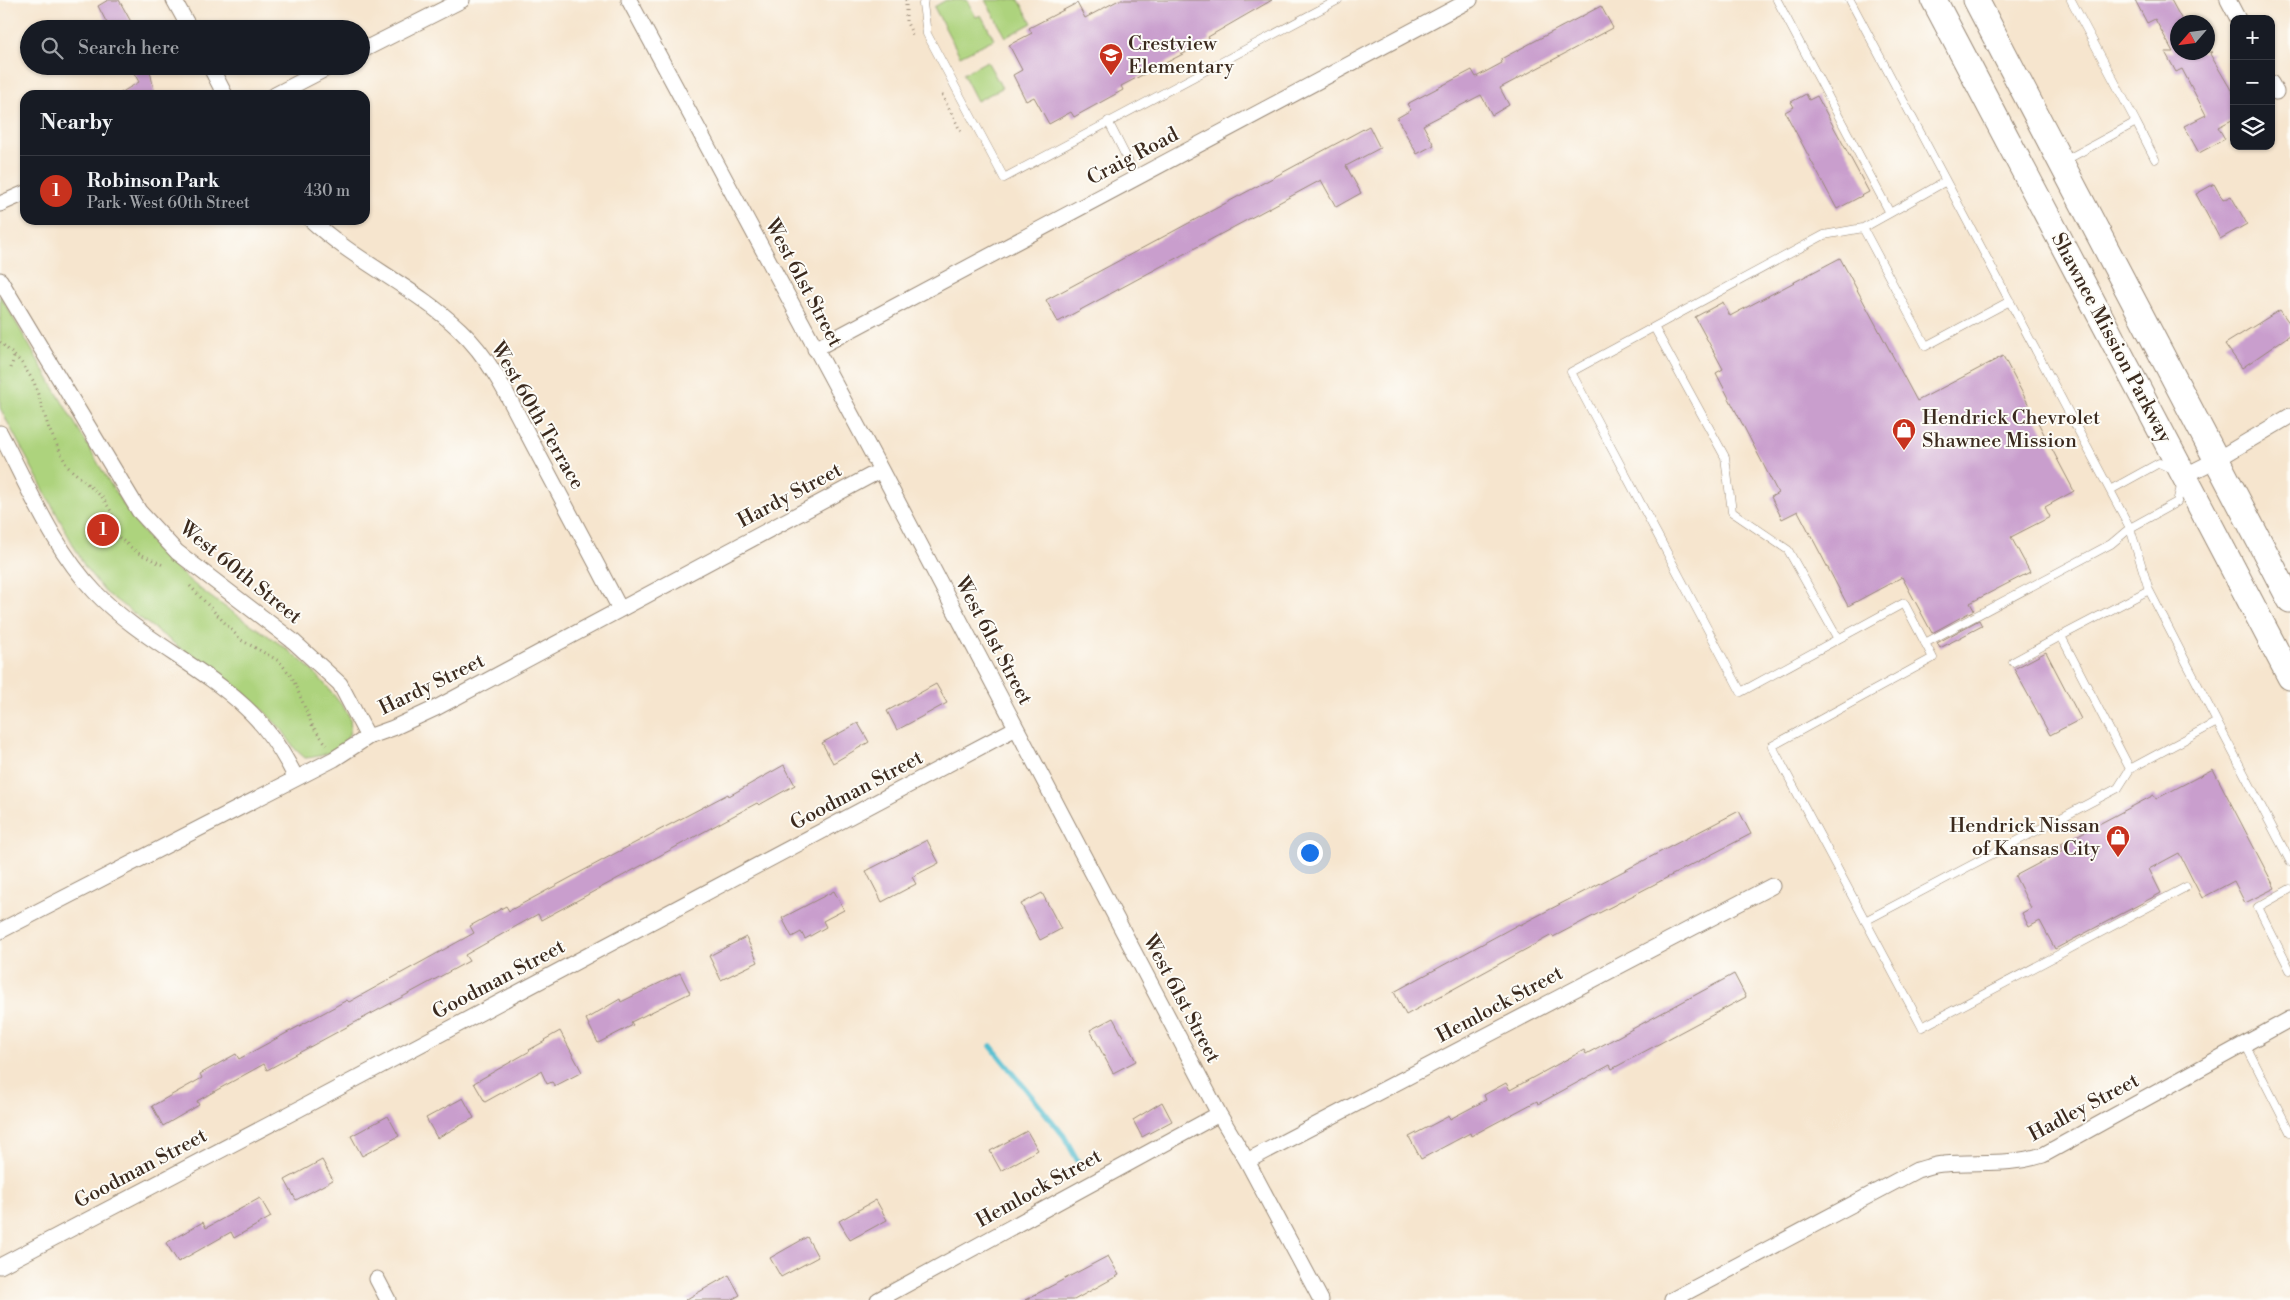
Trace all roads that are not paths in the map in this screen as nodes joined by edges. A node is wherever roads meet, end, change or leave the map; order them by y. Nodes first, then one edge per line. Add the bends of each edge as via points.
1 (174, 0) edge
2 (462, 0) edge
3 (629, 0) edge
4 (924, 0) edge
5 (1338, 0) edge
6 (1470, 0) edge
7 (1777, 0) edge
8 (1850, 0) edge
9 (1934, 0) edge
10 (1976, 0) edge
11 (2071, 0) edge
12 (2228, 0) edge
13 (2236, 15) edge
14 (185, 20) edge
15 (370, 46) edge
16 (215, 75) edge
17 (314, 75) edge
18 (223, 90) edge
19 (285, 90) edge
20 (1108, 122) junction
21 (2136, 122) junction
22 (2156, 159) dead end
23 (2060, 163) junction
24 (1137, 178) junction
25 (1946, 181) junction
26 (20, 196) edge
27 (0, 204) edge
28 (1890, 213) junction
29 (316, 225) edge
30 (1862, 228) junction
31 (0, 280) edge
32 (2010, 301) junction
33 (1654, 327) junction
34 (815, 349) junction
35 (2290, 416) edge
36 (0, 433) edge
37 (2216, 460) junction
38 (881, 470) junction
39 (2184, 476) junction
40 (2110, 490) junction
41 (2130, 528) junction
42 (2149, 590) junction
43 (2290, 600) edge
44 (620, 609) junction
45 (2061, 636) junction
46 (1838, 639) junction
47 (1925, 643) junction
48 (2013, 662) dead end
49 (2290, 676) edge
50 (2217, 722) junction
51 (1016, 728) junction
52 (368, 737) junction
53 (2130, 769) junction
54 (296, 778) junction
55 (2290, 861) edge
56 (1772, 886) dead end
57 (2186, 887) dead end
58 (2290, 889) edge
59 (1865, 921) junction
60 (0, 932) edge
61 (2290, 970) edge
62 (2290, 1019) edge
63 (2244, 1044) junction
64 (1219, 1114) junction
65 (2290, 1132) edge
66 (1248, 1161) junction
67 (0, 1266) edge
68 (377, 1279) dead end
69 (388, 1300) edge
70 (878, 1300) edge
71 (1321, 1300) edge
72 (1672, 1300) edge

1 - 14 street
2 - 15 street
3 - 34 street, West 61st Street
4 - 20 lane via 928,34 1004,178
5 - 20 lane
6 - 24 street, Craig Road
7 - 28 lane
8 - 25 lane
9 - 39 highway, Shawnee Mission Parkway
10 - 23 highway, Shawnee Mission Parkway
11 - 21 lane
12 - 13 street
16 - 18 street
17 - 19 street
20 - 24 lane
21 - 22 lane
21 - 23 lane
23 - 37 highway, Shawnee Mission Parkway
24 - 34 street, Craig Road
25 - 28 lane
25 - 32 lane
26 - 27 street
28 - 30 lane
29 - 44 street, West 60th Terrace via 436,310 482,355 511,402
30 - 32 lane via 1926,346
30 - 33 lane via 1824,236
31 - 52 street, West 60th Street via 139,511 177,552 293,642 340,684
32 - 40 lane
33 - 46 lane via 1725,457 1732,512 1788,550
33 - 46 lane via 1571,372 1741,692
34 - 38 street, West 61st Street
35 - 37 street
36 - 54 street via 56,538 95,592 129,622 207,676 246,708 268,732
37 - 39 street
37 - 43 highway, Shawnee Mission Parkway
38 - 44 street, Hardy Street
38 - 51 street, West 61st Street
39 - 40 lane via 2159,463
39 - 41 lane via 2177,502
39 - 49 highway, Shawnee Mission Parkway
40 - 41 lane
41 - 42 lane
41 - 47 lane via 2111,544
42 - 45 lane
42 - 50 lane
44 - 52 street, Hardy Street via 436,708
45 - 48 lane
45 - 53 lane
46 - 47 lane via 1904,603
47 - 59 lane via 1933,658 1772,746
50 - 53 lane
50 - 55 lane
51 - 64 street, West 61st Street
51 - 67 street, Goodman Street
52 - 54 street, Hardy Street via 338,757
53 - 59 lane via 2118,788
54 - 60 street, Hardy Street
56 - 66 street, Hemlock Street
57 - 59 lane via 1922,1027
58 - 61 lane via 2258,907
62 - 63 street, Hadley Street
63 - 65 lane
63 - 72 street, Hadley Street via 2043,1155 1999,1164 1943,1164 1917,1170
64 - 66 street, West 61st Street
64 - 70 street, Hemlock Street
66 - 71 street, West 61st Street
68 - 69 street

